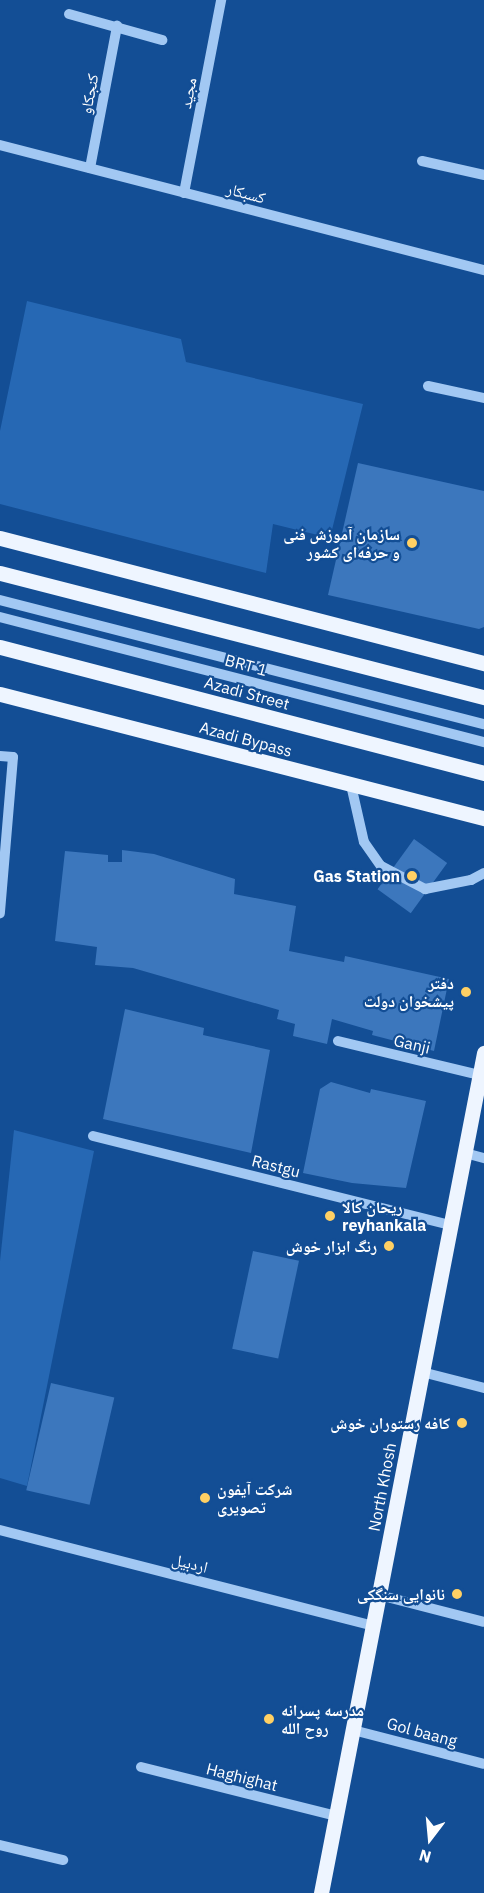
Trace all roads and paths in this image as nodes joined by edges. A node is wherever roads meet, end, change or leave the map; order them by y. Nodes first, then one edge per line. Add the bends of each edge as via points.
1 (221, 0) edge
2 (69, 14) dead end
3 (117, 26) junction
4 (162, 39) dead end
5 (0, 145) edge
6 (422, 161) dead end
7 (90, 168) junction
8 (484, 175) edge
9 (184, 193) junction
10 (484, 270) edge
11 (428, 386) dead end
12 (484, 398) edge
13 (0, 538) edge
14 (0, 573) edge
15 (0, 600) edge
16 (0, 617) edge
17 (0, 647) edge
18 (484, 663) edge
19 (0, 694) edge
20 (484, 697) edge
21 (484, 724) edge
22 (484, 742) edge
23 (0, 756) edge
24 (484, 773) edge
25 (351, 785) junction
26 (484, 818) edge
27 (484, 873) edge
28 (0, 913) edge
29 (338, 1041) dead end
30 (484, 1053) edge
31 (480, 1075) junction
32 (93, 1136) dead end
33 (465, 1153) junction
34 (484, 1158) edge
35 (451, 1225) junction
36 (422, 1372) junction
37 (484, 1388) edge
38 (0, 1530) edge
39 (378, 1601) junction
40 (484, 1622) edge
41 (373, 1626) junction
42 (353, 1730) junction
43 (484, 1764) edge
44 (141, 1767) dead end
45 (336, 1816) junction
46 (0, 1845) edge
47 (63, 1860) dead end
48 (321, 1893) edge

1 - 9 street, مجید
2 - 3 street
3 - 4 street
3 - 7 street, کنجکاو
5 - 7 street, کسبکار
6 - 8 street
7 - 9 street, کسبکار
9 - 10 street, کسبکار
11 - 12 street
13 - 18 main road
14 - 20 main road
15 - 21 street, BRT 1
16 - 22 street, BRT 1
17 - 24 main road, Azadi Street
19 - 25 main road, Azadi Bypass
23 - 28 street via 13,757
25 - 26 main road, Azadi Bypass
25 - 27 street via 364,842 381,866 425,888 471,880
29 - 31 street, Ganji
30 - 31 main road, North Khosh
31 - 33 main road, North Khosh
32 - 35 street, Rastgu
33 - 34 street
33 - 35 main road, North Khosh
35 - 36 main road, North Khosh
36 - 37 street
36 - 39 main road, North Khosh
38 - 41 street, اردبیل
39 - 40 street
39 - 41 main road, North Khosh
41 - 42 main road, North Khosh
42 - 43 street, Gol baang
42 - 45 main road, North Khosh
44 - 45 street, Haghighat
45 - 48 main road, North Khosh
46 - 47 street

